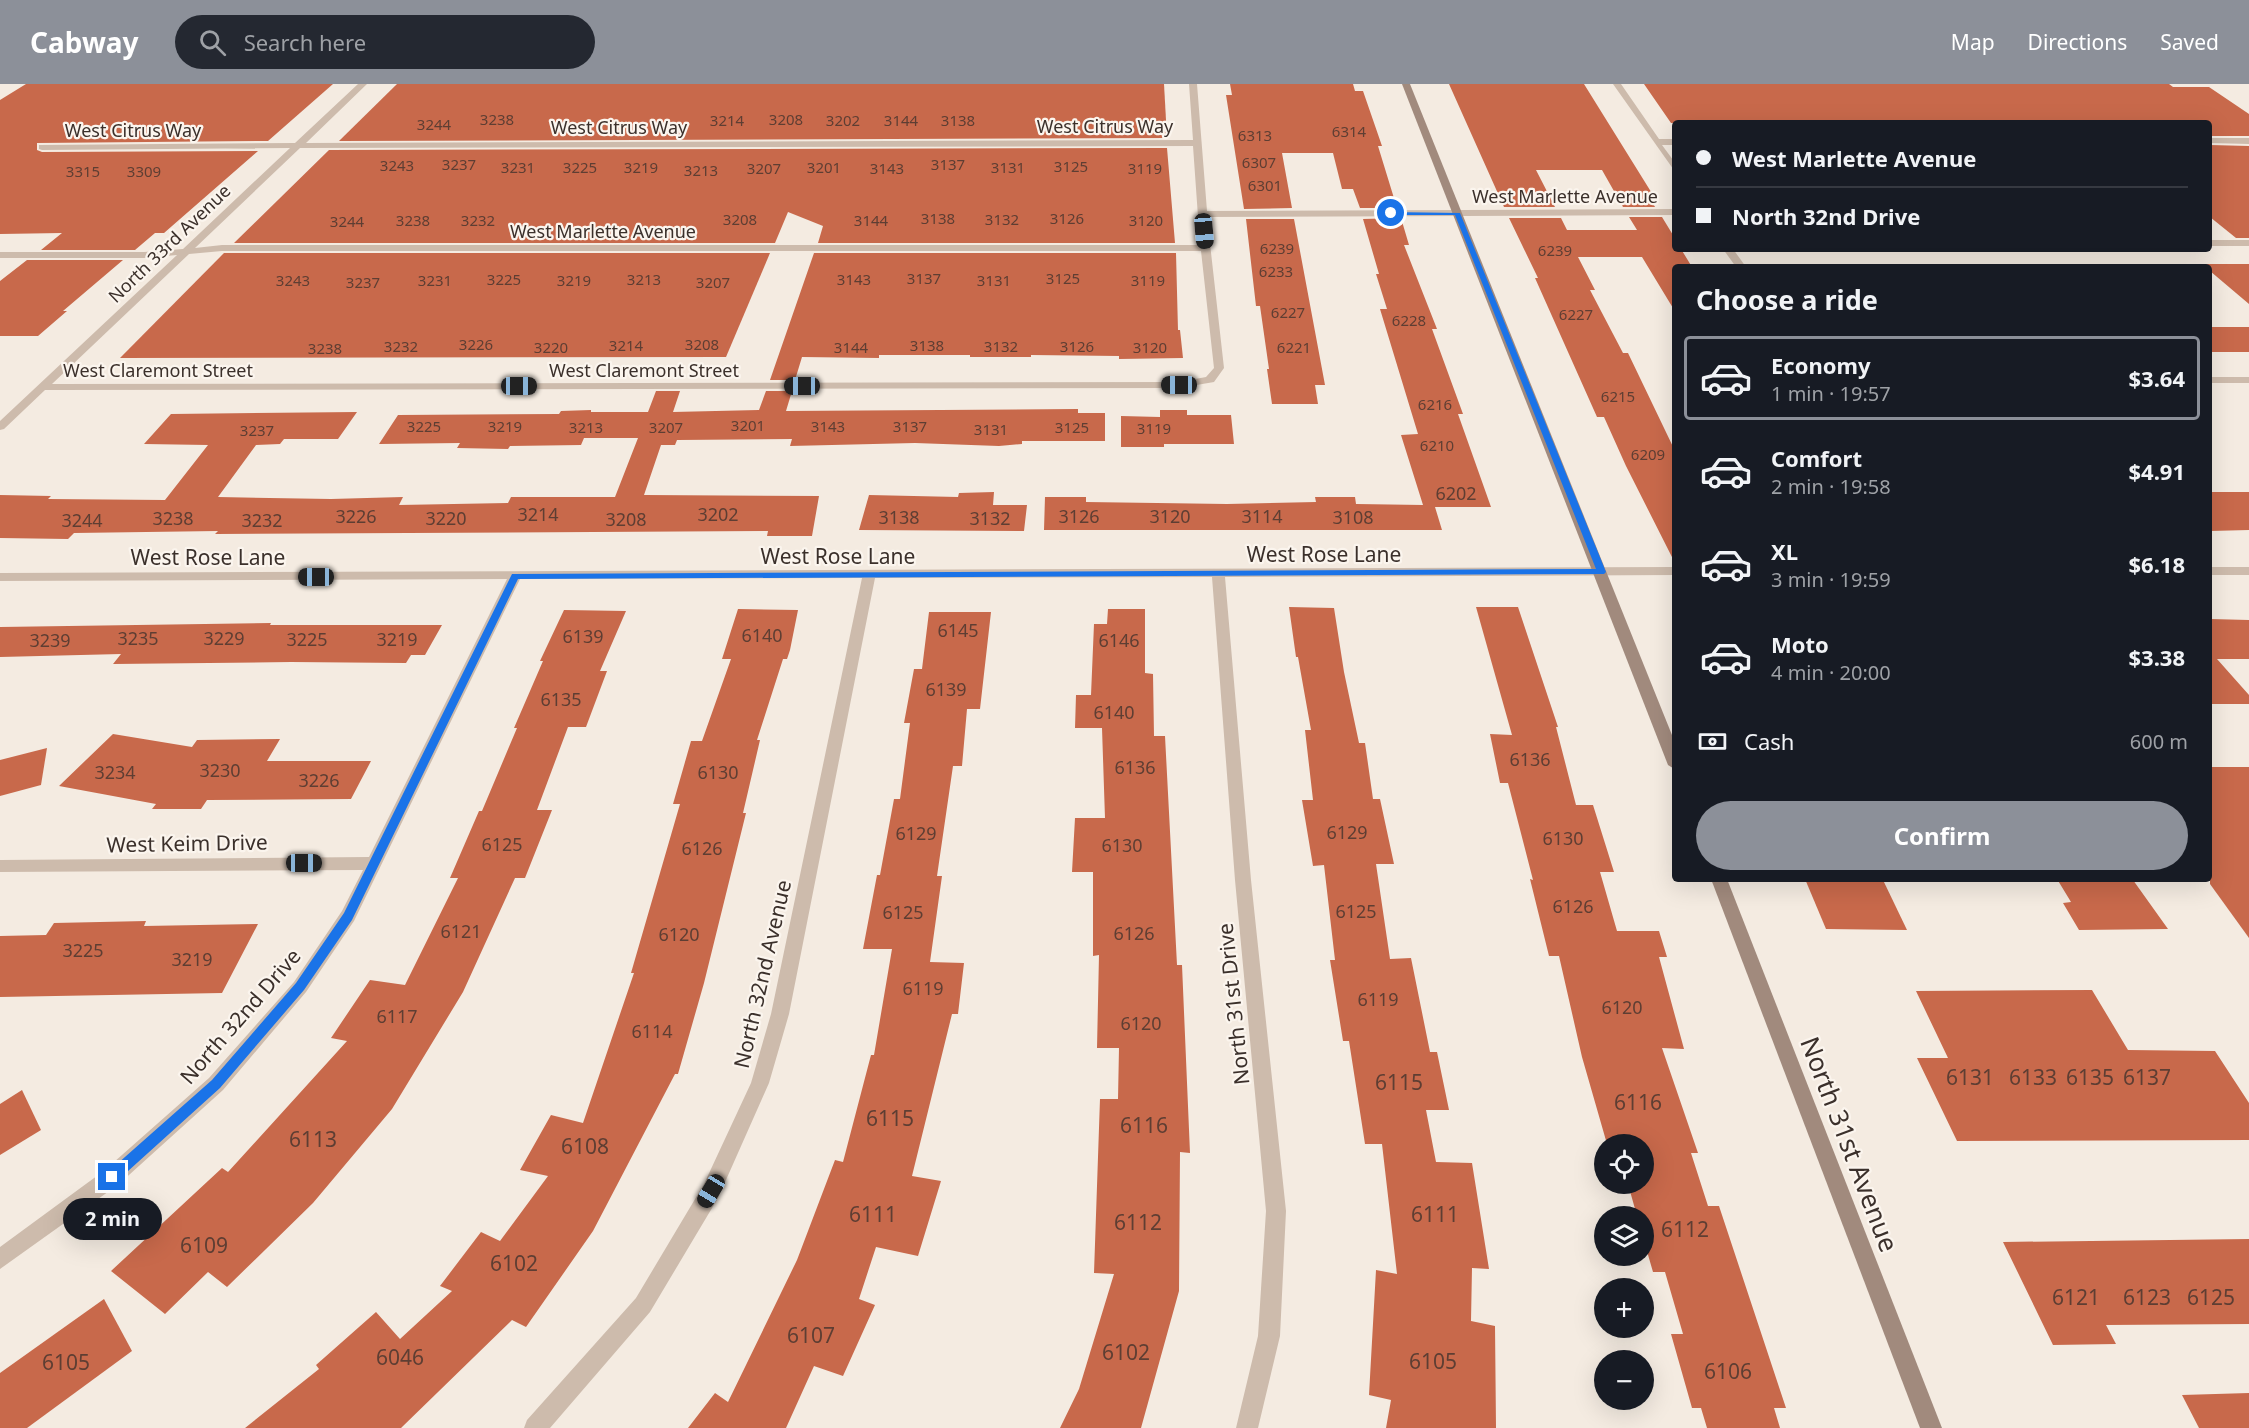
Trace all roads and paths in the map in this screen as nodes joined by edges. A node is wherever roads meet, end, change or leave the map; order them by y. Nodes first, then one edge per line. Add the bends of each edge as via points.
1 (363, 84) edge
2 (1192, 84) edge
3 (1406, 84) edge
4 (1617, 84) edge
5 (2212, 141) edge
6 (2249, 141) edge
7 (1656, 142) junction
8 (1672, 142) edge
9 (1197, 143) junction
10 (298, 145) junction
11 (42, 147) dead end
12 (1672, 165) edge
13 (1672, 212) edge
14 (1457, 213) junction
15 (1202, 214) junction
16 (2212, 243) edge
17 (2249, 243) edge
18 (1205, 248) junction
19 (185, 251) junction
20 (0, 255) edge
21 (2212, 380) edge
22 (2249, 380) edge
23 (42, 387) junction
24 (0, 427) edge
25 (1672, 571) edge
26 (2212, 571) edge
27 (2249, 571) edge
28 (1601, 572) junction
29 (1218, 574) junction
30 (868, 575) junction
31 (515, 576) junction
32 (0, 577) edge
33 (1672, 755) edge
34 (375, 863) junction
35 (0, 866) edge
36 (1720, 882) edge
37 (0, 1259) edge
38 (535, 1428) edge
39 (1247, 1428) edge
40 (1931, 1428) edge

1 - 10 street, North 33rd Avenue
2 - 9 street
3 - 14 street
4 - 7 street
5 - 6 street
7 - 8 street
7 - 12 street
9 - 10 street, West Citrus Way
9 - 15 street
10 - 11 street, West Citrus Way
10 - 19 street, North 33rd Avenue
13 - 14 street, West Marlette Avenue
14 - 15 street, West Marlette Avenue
14 - 28 street
15 - 18 street
16 - 17 street
18 - 19 street, West Marlette Avenue
18 - 23 street, West Claremont Street via 1219,368 1210,380 1179,385
19 - 20 street, West Marlette Avenue via 144,255
19 - 23 street, North 33rd Avenue
21 - 22 street
23 - 24 street, North 33rd Avenue
25 - 28 street, West Rose Lane
26 - 27 street
28 - 29 street, West Rose Lane
28 - 33 street
29 - 30 street, West Rose Lane
29 - 39 street, North 31st Drive via 1276,1210 1269,1336
30 - 31 street, West Rose Lane
30 - 38 street, North 32nd Avenue via 780,1014 760,1083 711,1191 642,1305
31 - 32 street, West Rose Lane
31 - 34 street, North 32nd Drive
34 - 35 street, West Keim Drive
34 - 37 street, North 32nd Drive via 348,916 300,987 216,1084 112,1177
36 - 40 street, North 31st Avenue

